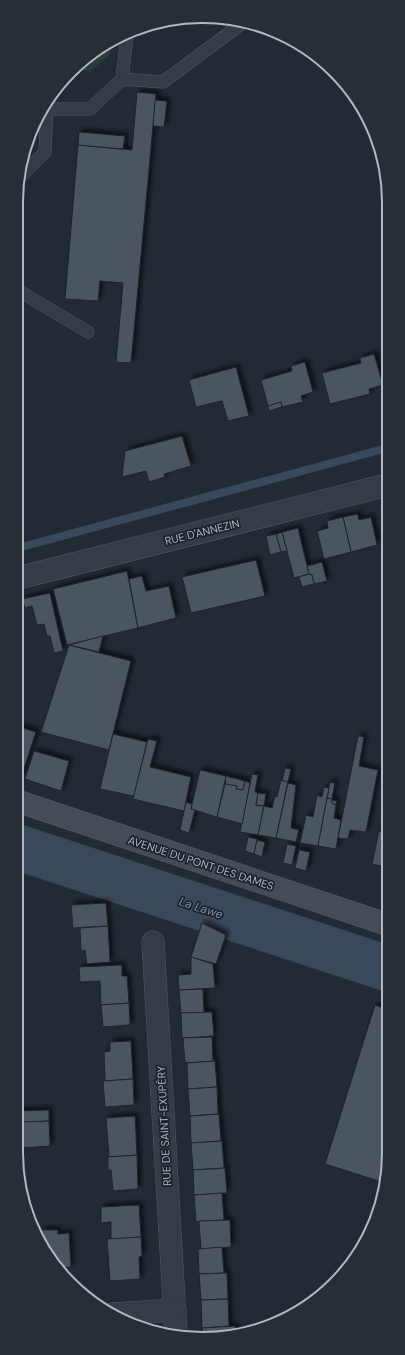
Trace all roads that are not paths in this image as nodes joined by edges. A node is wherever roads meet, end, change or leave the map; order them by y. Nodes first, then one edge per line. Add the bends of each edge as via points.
1 (238, 26) edge
2 (126, 40) edge
3 (122, 79) junction
4 (49, 109) edge
5 (47, 113) edge
6 (26, 171) edge
7 (23, 293) edge
8 (88, 332) dead end
9 (382, 486) edge
10 (23, 577) edge
11 (23, 803) edge
12 (382, 923) edge
13 (153, 942) dead end
14 (175, 1310) junction
15 (124, 1313) edge
16 (176, 1330) edge

1 - 3 lane via 164,82
2 - 3 lane
3 - 4 lane via 90,109
5 - 6 lane via 45,152
7 - 8 lane
9 - 10 street, RUE D'ANNEZIN
11 - 12 street, AVENUE DU PONT DES DAMES
13 - 14 street, RUE DE SAINT-EXUPÉRY
14 - 15 street
14 - 16 street, RUE DE SAINT-EXUPÉRY

